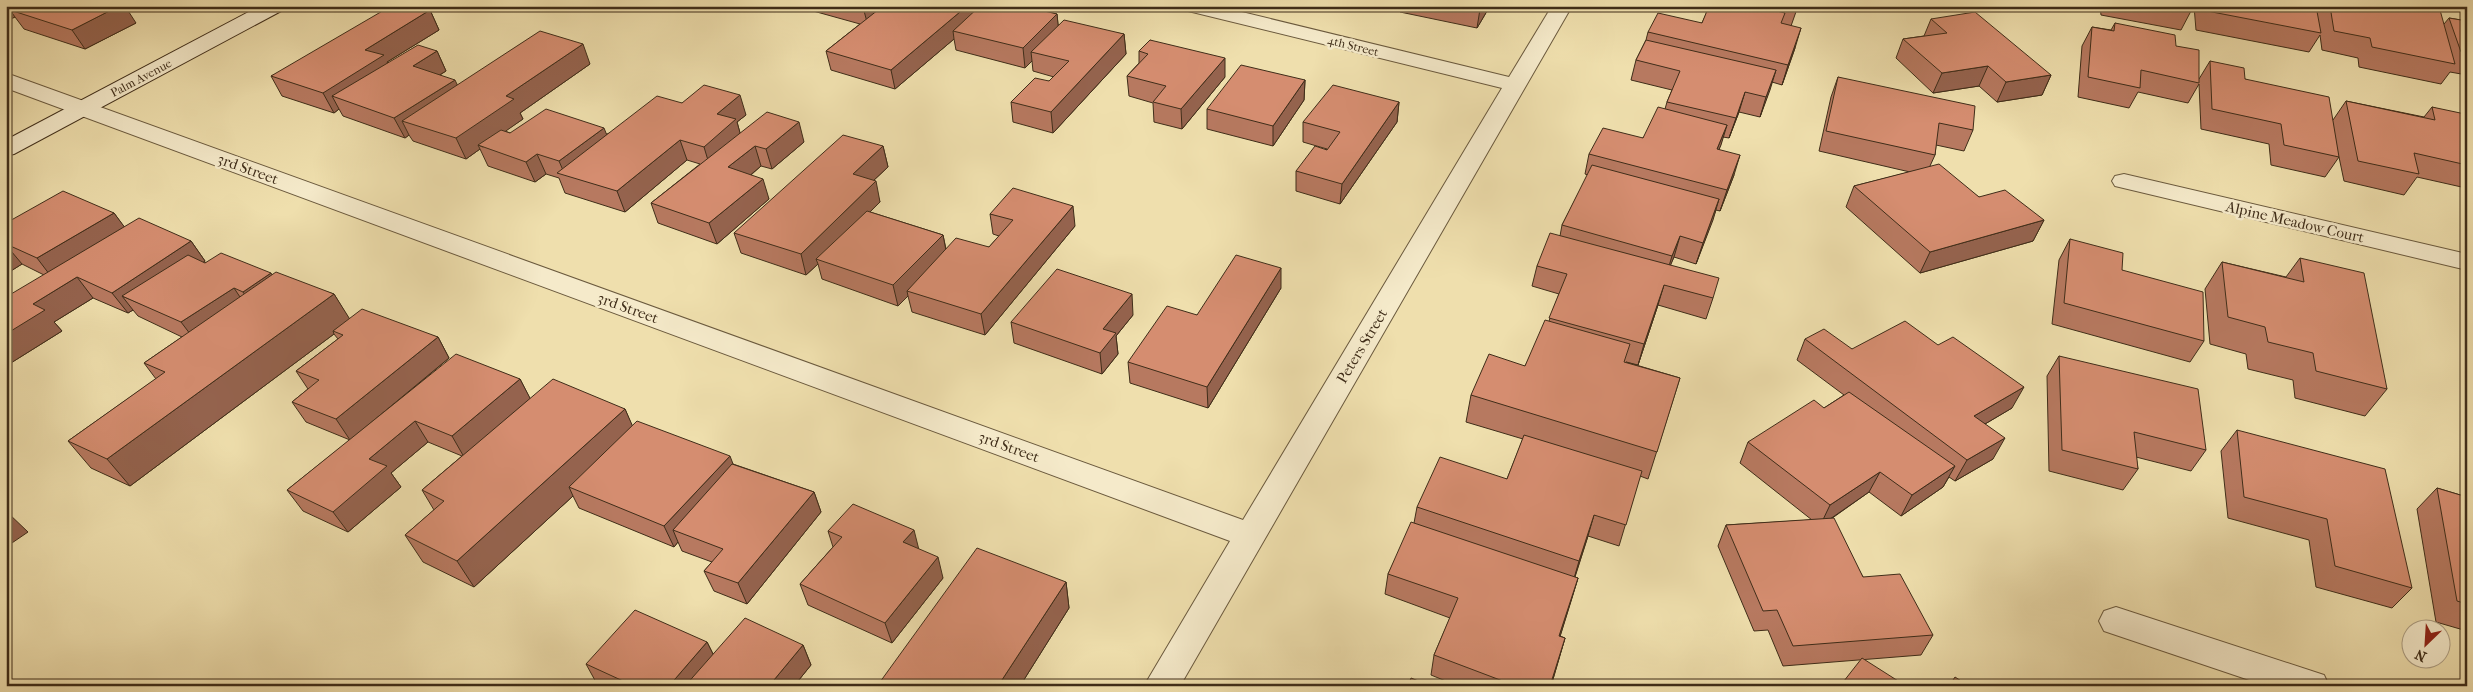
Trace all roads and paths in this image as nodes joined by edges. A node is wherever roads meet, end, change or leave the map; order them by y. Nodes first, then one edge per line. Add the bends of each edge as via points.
1 (276, 6) edge
2 (1191, 6) edge
3 (1562, 6) edge
4 (6, 80) edge
5 (1516, 85) junction
6 (82, 109) junction
7 (6, 149) edge
8 (2124, 181) dead end
9 (2467, 262) edge
10 (1250, 535) junction
11 (2116, 620) dead end
12 (1161, 686) edge
13 (2312, 686) edge

1 - 6 street, Palm Avenue
2 - 5 street, 4th Street
3 - 5 street, Peters Street
4 - 6 street, 3rd Street
5 - 10 street, Peters Street
6 - 7 street, Palm Avenue
6 - 10 street, 3rd Street
8 - 9 street, Alpine Meadow Court
10 - 12 street, Peters Street
11 - 13 street

